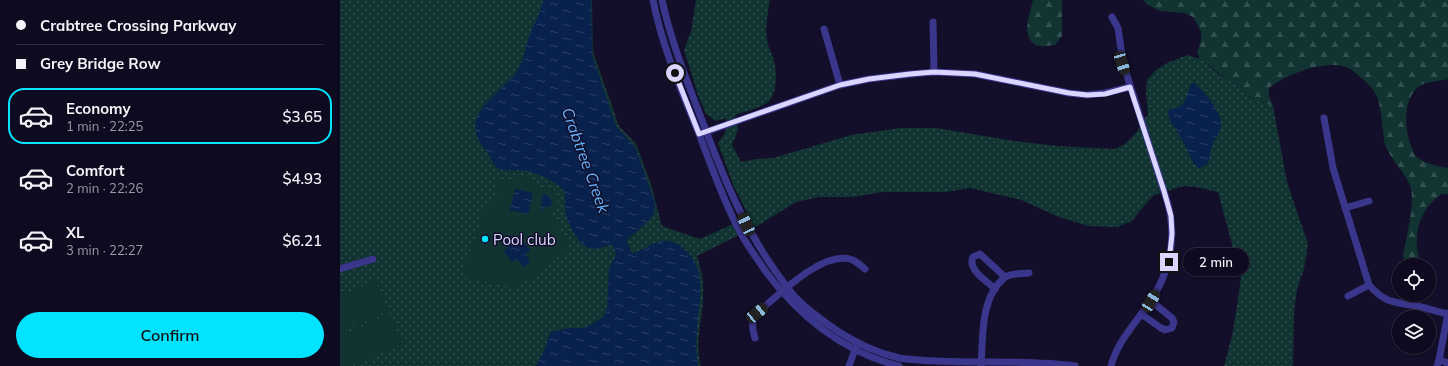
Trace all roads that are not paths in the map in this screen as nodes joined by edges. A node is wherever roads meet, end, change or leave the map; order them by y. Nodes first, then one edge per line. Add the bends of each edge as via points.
1 (653, 0) edge
2 (662, 0) edge
3 (1112, 17) dead end
4 (933, 22) dead end
5 (824, 29) dead end
6 (934, 72) junction
7 (840, 85) junction
8 (1130, 87) junction
9 (1324, 118) dead end
10 (706, 131) junction
11 (699, 134) junction
12 (1369, 201) dead end
13 (1345, 208) junction
14 (373, 259) dead end
15 (340, 269) edge
16 (865, 269) dead end
17 (1029, 273) dead end
18 (1005, 277) junction
19 (1369, 285) junction
20 (995, 289) junction
21 (785, 290) junction
22 (1348, 296) dead end
23 (1151, 301) junction
24 (1141, 314) junction
25 (1448, 314) edge
26 (755, 338) dead end
27 (856, 347) junction
28 (1438, 363) edge
29 (1448, 363) edge
30 (981, 365) edge
31 (849, 366) edge
32 (899, 366) edge
33 (1075, 366) edge
34 (1111, 366) edge

1 - 11 street via 662,38
2 - 10 street via 676,53
3 - 8 street via 1118,28 1120,54
4 - 6 street
5 - 7 street
6 - 7 street
6 - 8 street via 989,76 1078,95 1096,95
7 - 10 street
8 - 23 street via 1164,191 1172,225 1169,262
9 - 13 street via 1333,168
10 - 11 street
10 - 21 street via 746,224
11 - 21 street via 738,228 754,255
12 - 13 street
13 - 19 street
14 - 15 street
16 - 21 street via 850,260 830,261 808,270
17 - 18 street
18 - 20 street
18 - 20 street via 980,254 973,257 972,268
19 - 22 street
19 - 25 street via 1391,302
20 - 30 street via 986,309
21 - 26 street via 753,319
21 - 27 street via 815,324 839,342
23 - 24 street
23 - 24 street via 1172,318 1172,328 1165,330
24 - 34 street via 1123,339
25 - 28 street
27 - 30 street via 920,362
27 - 31 street
27 - 32 street via 872,357
28 - 29 street
30 - 33 street via 1042,363

